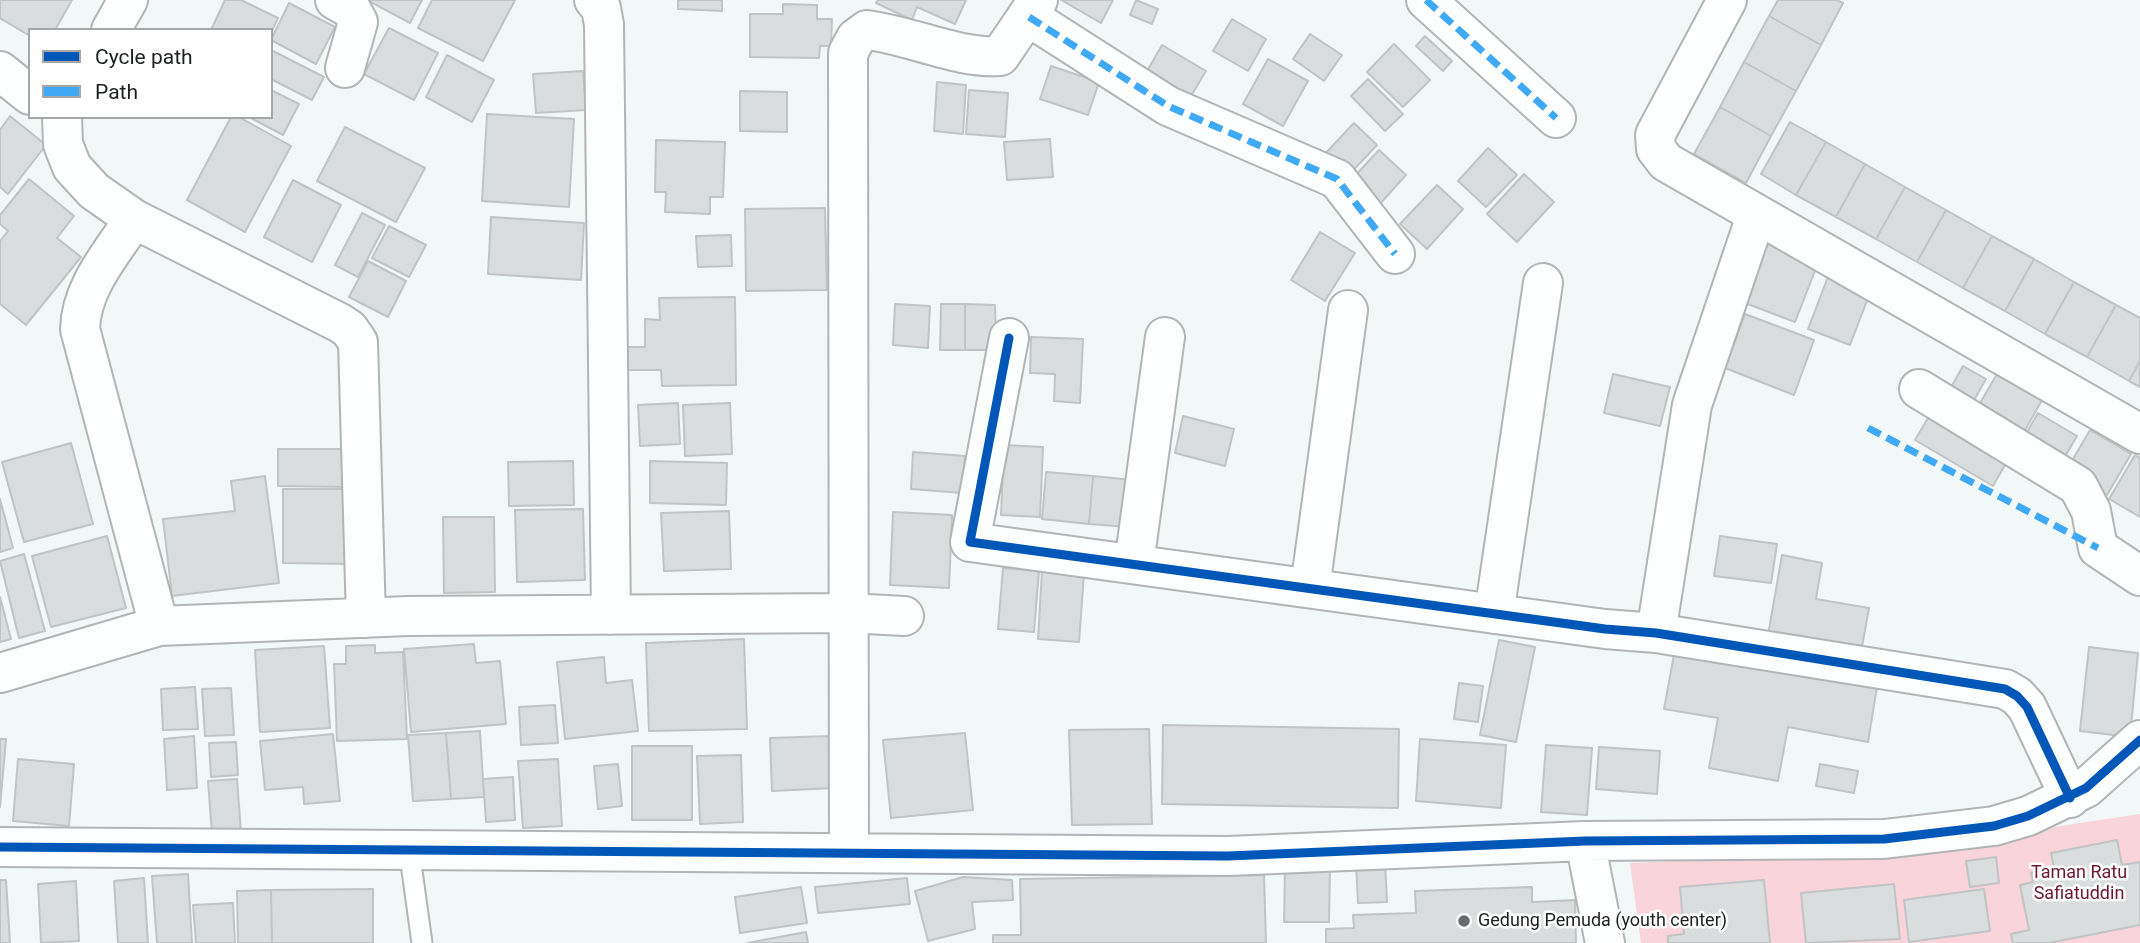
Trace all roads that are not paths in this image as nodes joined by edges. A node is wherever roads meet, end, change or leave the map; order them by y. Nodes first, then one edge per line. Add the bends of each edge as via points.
1 (128, 0) edge
2 (335, 0) edge
3 (594, 0) edge
4 (1426, 0) edge
5 (1727, 0) edge
6 (1034, 8) edge
7 (112, 28) edge
8 (345, 68) dead end
9 (0, 71) edge
10 (28, 92) edge
11 (1556, 118) dead end
12 (61, 119) edge
13 (1756, 216) junction
14 (134, 219) junction
15 (1395, 254) dead end
16 (1542, 283) dead end
17 (1348, 310) dead end
18 (1165, 337) dead end
19 (1009, 338) dead end
20 (1919, 389) dead end
21 (2140, 434) edge
22 (1134, 564) junction
23 (2140, 576) edge
24 (1310, 588) junction
25 (848, 613) junction
26 (1494, 614) junction
27 (611, 615) junction
28 (904, 616) dead end
29 (366, 618) junction
30 (159, 626) junction
31 (1656, 633) junction
32 (0, 673) edge
33 (2140, 740) edge
34 (2070, 798) junction
35 (1585, 841) junction
36 (0, 846) edge
37 (409, 849) junction
38 (849, 853) junction
39 (422, 943) edge
40 (1605, 943) edge

1 - 7 street
2 - 8 street via 351,9 358,22
3 - 27 street via 604,24
4 - 11 street
5 - 13 street via 1655,135 1656,149 1666,162
6 - 15 street via 1168,106 1336,179
6 - 25 street via 1000,56 982,57 867,30 848,53
9 - 10 street
12 - 14 street via 63,144 72,167 94,191
13 - 21 street
13 - 31 street via 1692,405
14 - 29 street via 340,323 358,342
14 - 30 street via 87,292 80,329
16 - 26 street
17 - 24 street
18 - 22 street
19 - 22 street via 970,542
20 - 23 street via 2078,486 2091,511 2098,548
22 - 24 street
24 - 26 street
25 - 27 street
25 - 28 street
25 - 38 street
26 - 31 street
27 - 29 street
29 - 30 street
30 - 32 street
31 - 34 street via 2005,689 2026,707
33 - 34 street
34 - 35 street via 1994,827 1932,836
35 - 38 street via 1228,856
35 - 40 street
36 - 37 street
37 - 38 street
37 - 39 lane

